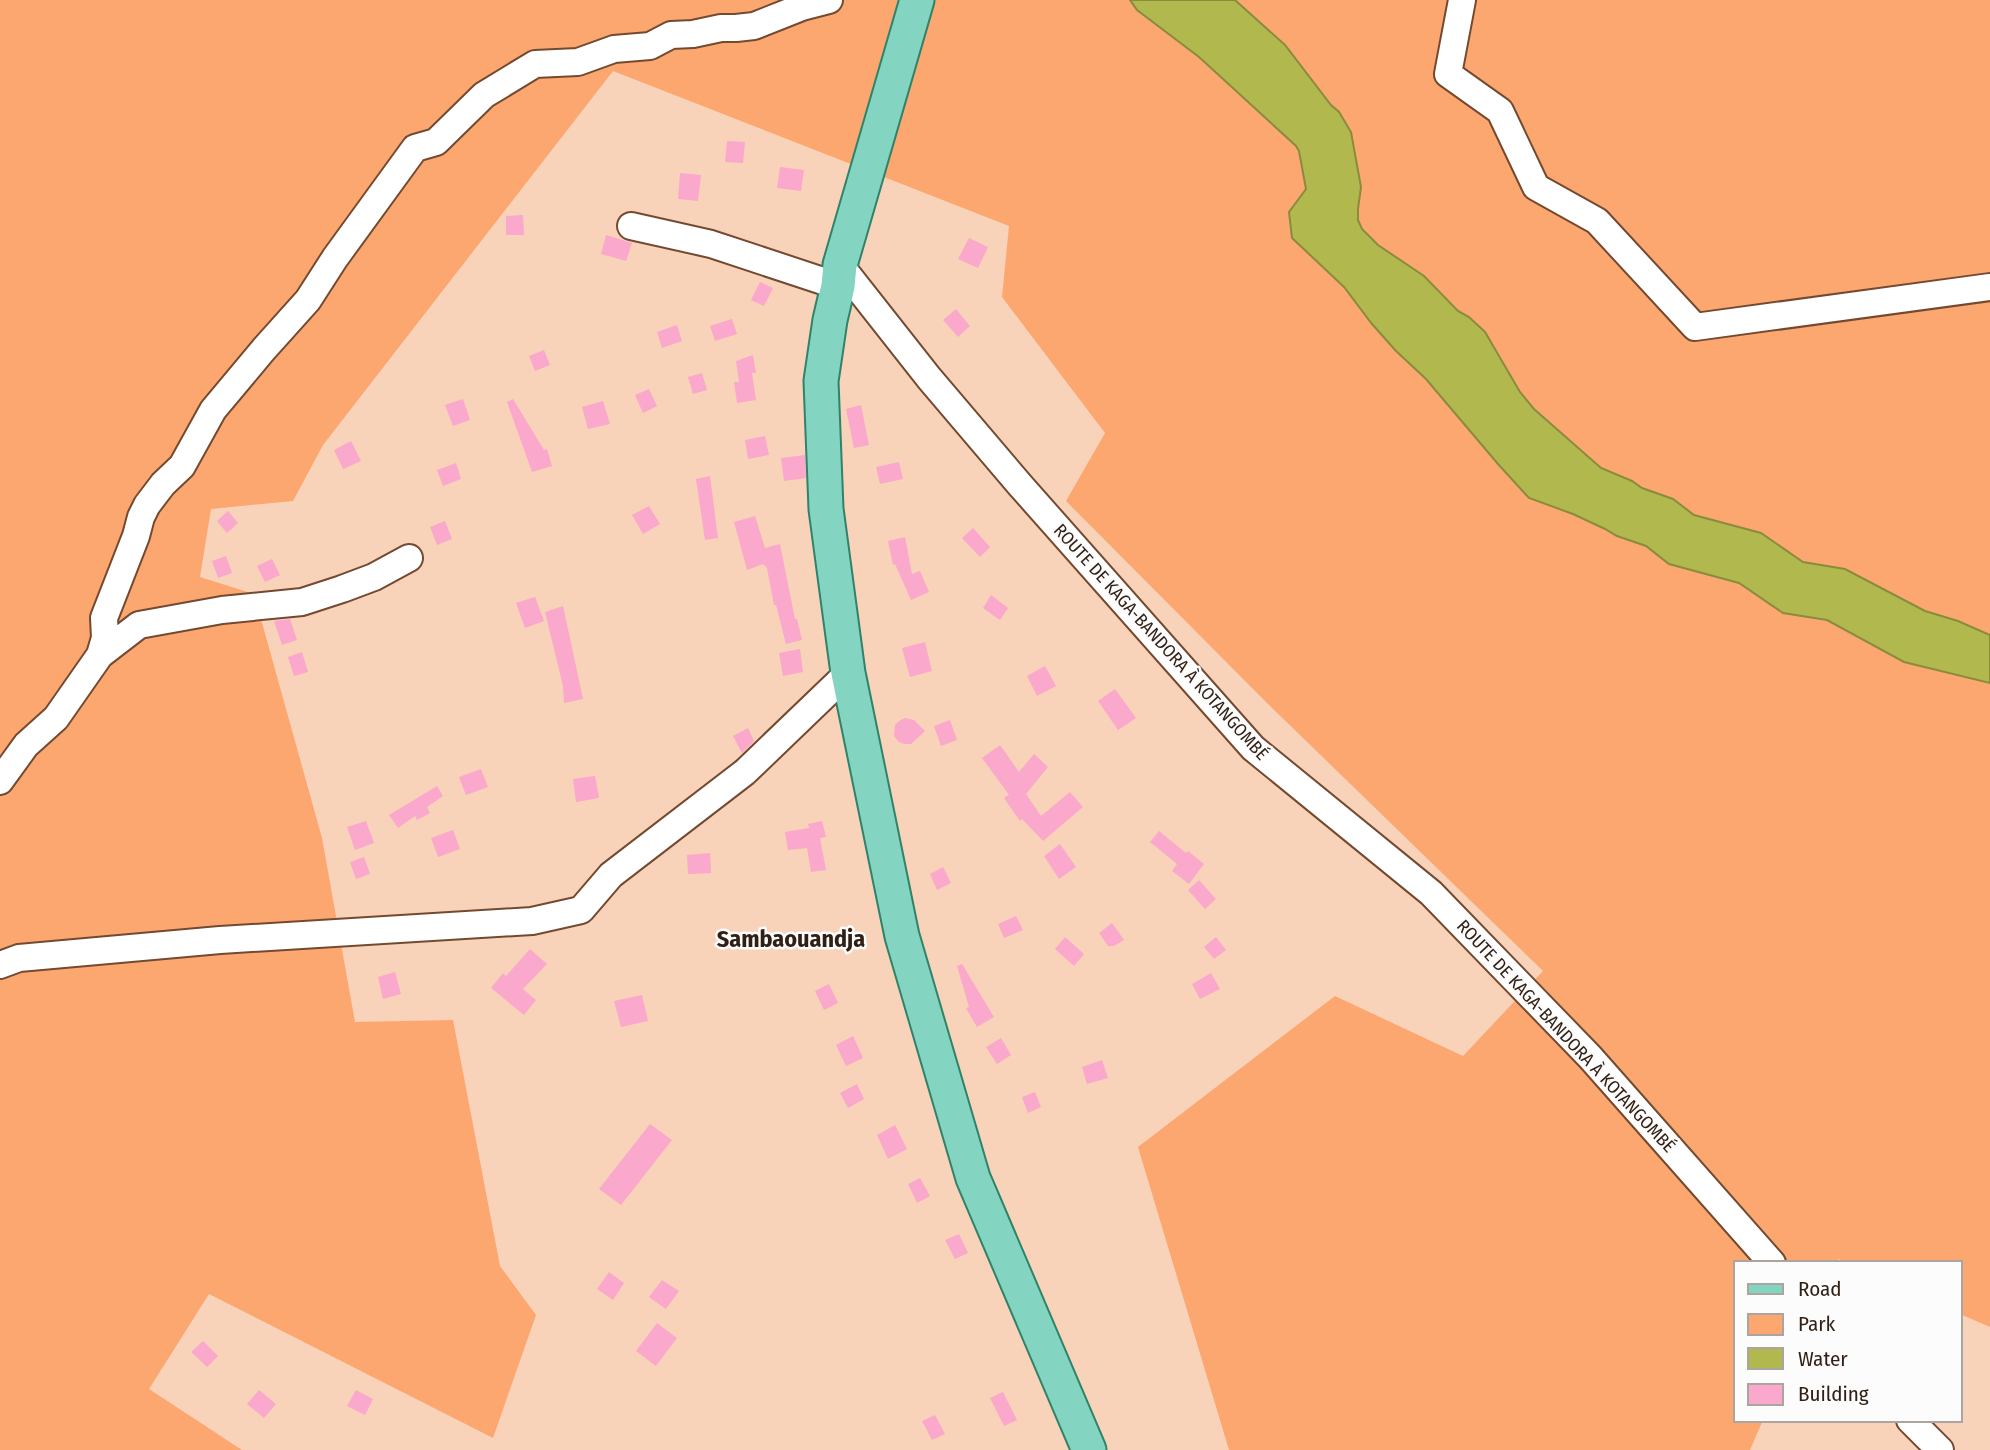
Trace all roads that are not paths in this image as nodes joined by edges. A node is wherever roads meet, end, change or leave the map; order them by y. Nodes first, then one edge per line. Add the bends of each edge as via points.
1 (829, 0) edge
2 (917, 0) edge
3 (1462, 0) edge
4 (631, 226) dead end
5 (839, 275) junction
6 (1990, 287) edge
7 (409, 558) dead end
8 (100, 655) junction
9 (848, 673) junction
10 (0, 780) edge
11 (0, 965) edge
12 (1770, 1261) edge
13 (1912, 1422) edge
14 (1088, 1450) edge
15 (1940, 1450) edge

1 - 8 street via 754,26 671,35 650,46 614,49 578,62 535,64 484,95 436,142 415,148 308,300 214,410 182,466 147,505 104,618
2 - 5 main road
3 - 6 street via 1448,75 1500,111 1536,187 1597,221 1695,327
4 - 5 street
5 - 9 main road via 821,381 826,509
5 - 12 street, ROUTE DE KAGA-BANDORA À KOTANGOMBÉ via 1252,748 1431,893 1590,1057
7 - 8 street via 302,602 139,625
8 - 10 street via 56,718 26,744
9 - 11 street via 745,772 611,875 581,910 532,922 220,940 19,958
9 - 14 main road via 902,936 973,1178
13 - 15 street

